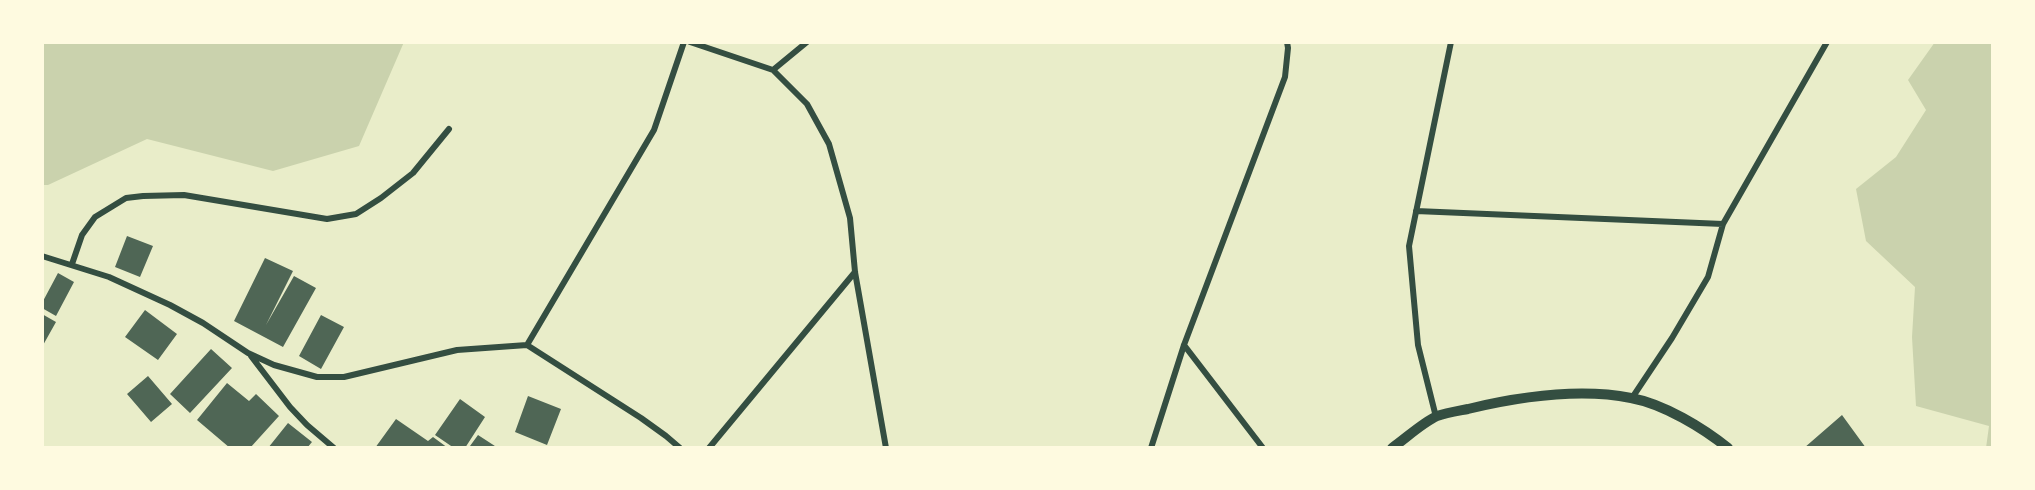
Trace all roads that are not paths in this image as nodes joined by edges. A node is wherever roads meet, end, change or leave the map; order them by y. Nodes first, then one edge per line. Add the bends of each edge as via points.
1 (684, 42) edge
2 (690, 42) edge
3 (807, 42) edge
4 (1287, 42) edge
5 (1451, 42) edge
6 (1827, 42) edge
7 (773, 70) junction
8 (449, 129) dead end
9 (1416, 211) junction
10 (1722, 224) junction
11 (42, 256) edge
12 (72, 264) junction
13 (855, 272) junction
14 (527, 345) junction
15 (1184, 345) junction
16 (248, 353) junction
17 (1632, 398) junction
18 (1436, 417) junction
19 (334, 448) edge
20 (680, 448) edge
21 (709, 448) edge
22 (886, 448) edge
23 (1151, 448) edge
24 (1263, 448) edge
25 (1392, 448) edge
26 (1728, 448) edge

1 - 14 street via 654,130
2 - 7 street
3 - 7 street
4 - 15 street via 1285,77
5 - 9 street
6 - 10 street
7 - 13 street via 807,104 829,144 850,218
8 - 12 street via 413,173 356,213 327,219 184,195 126,198 95,218 82,235
9 - 10 street
9 - 18 street via 1409,246 1418,345
10 - 17 street via 1708,277
11 - 12 street
12 - 16 street via 170,305
13 - 21 street
13 - 22 street
14 - 16 street via 457,350 344,377 298,373
14 - 20 street
15 - 23 street
15 - 24 street
16 - 19 street via 290,407
17 - 18 street via 1534,396
17 - 26 street via 1688,420
18 - 25 street

